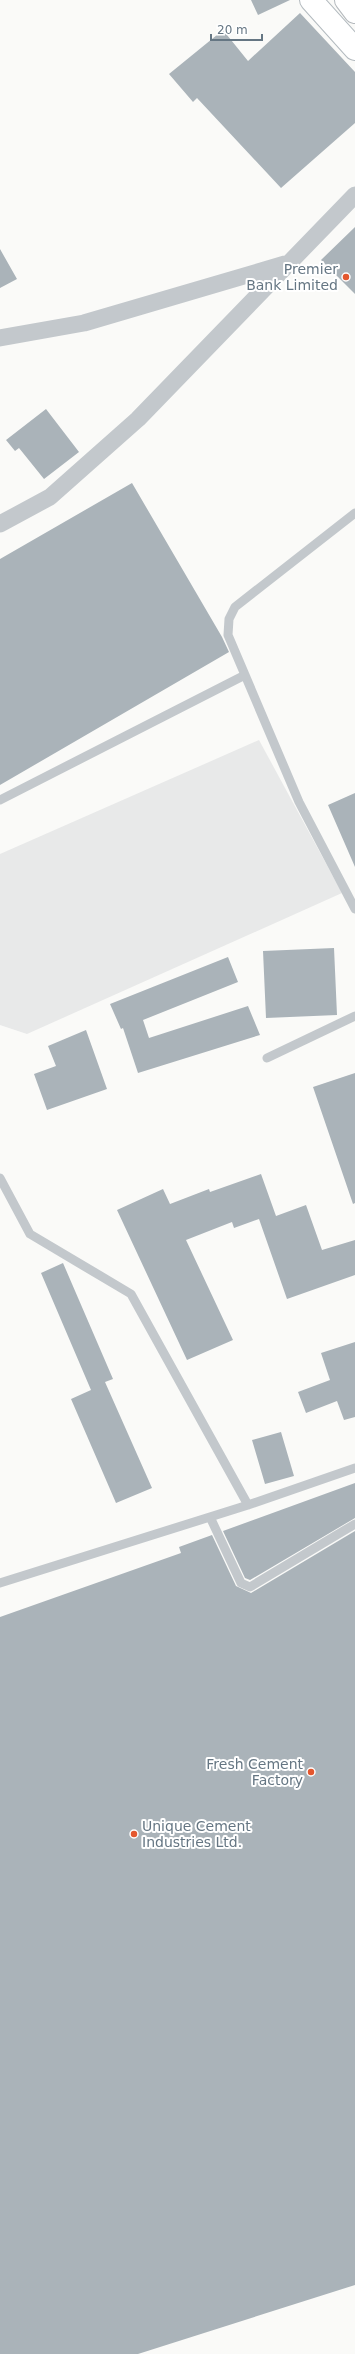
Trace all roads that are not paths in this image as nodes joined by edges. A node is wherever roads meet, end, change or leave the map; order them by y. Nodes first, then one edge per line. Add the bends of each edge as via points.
1 (311, 0) edge
2 (346, 0) edge
3 (355, 12) edge
4 (355, 50) edge
5 (355, 195) edge
6 (287, 263) junction
7 (0, 338) edge
8 (355, 513) edge
9 (0, 524) edge
10 (245, 674) junction
11 (0, 800) edge
12 (355, 909) edge
13 (355, 1016) edge
14 (267, 1058) dead end
15 (0, 1178) edge
16 (355, 1468) edge
17 (248, 1505) junction
18 (210, 1517) junction
19 (355, 1524) edge
20 (0, 1583) edge

1 - 4 main road
2 - 3 main road
5 - 6 street
6 - 7 street via 84,323
6 - 9 street via 138,419 50,496
8 - 10 lane via 235,607 229,619 228,635
10 - 11 lane
10 - 12 lane via 299,802
13 - 14 lane
15 - 17 lane via 30,1234 131,1294
16 - 17 lane
17 - 18 lane
18 - 19 lane via 241,1583 250,1587
18 - 20 lane

